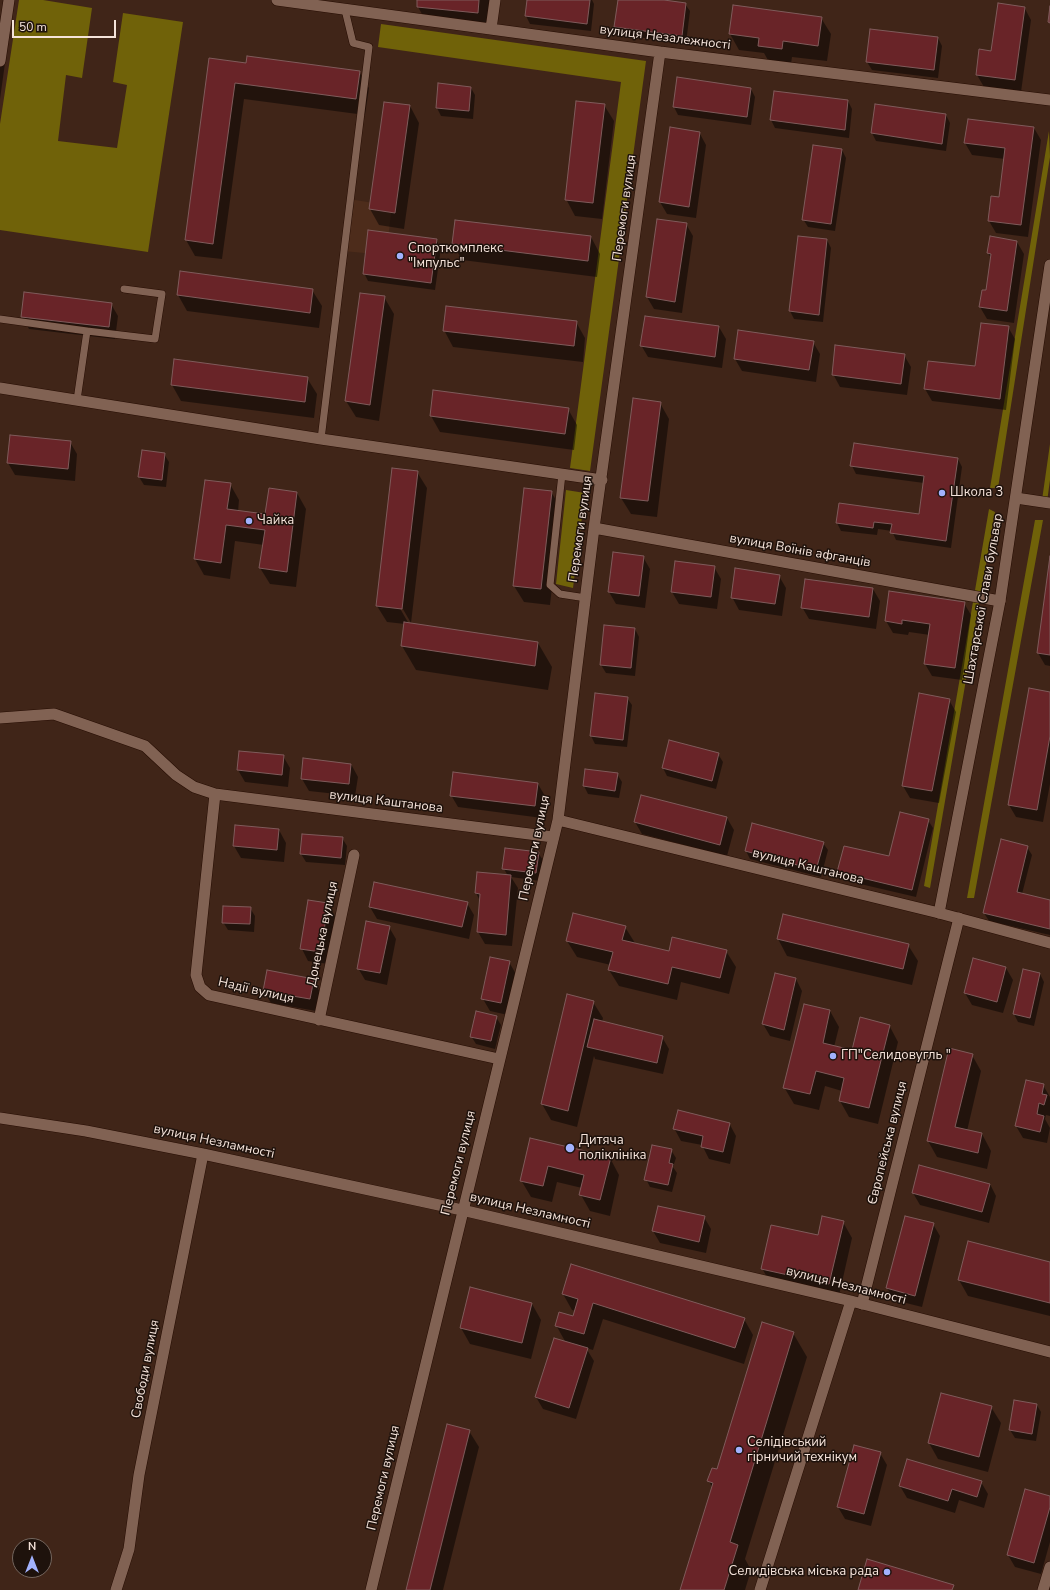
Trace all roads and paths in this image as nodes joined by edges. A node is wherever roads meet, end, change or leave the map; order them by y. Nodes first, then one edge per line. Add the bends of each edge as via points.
1 (9, 0) edge
2 (277, 0) edge
3 (495, 0) edge
4 (345, 10) junction
5 (491, 29) junction
6 (660, 52) junction
7 (0, 61) edge
8 (1050, 100) edge
9 (1050, 265) edge
10 (124, 289) dead end
11 (0, 319) edge
12 (87, 331) junction
13 (0, 388) edge
14 (77, 400) junction
15 (320, 439) junction
16 (562, 474) junction
17 (602, 480) junction
18 (1016, 498) junction
19 (1050, 504) edge
20 (594, 528) junction
21 (586, 598) junction
22 (1000, 601) junction
23 (0, 718) edge
24 (215, 794) junction
25 (558, 820) junction
26 (553, 837) junction
27 (354, 855) dead end
28 (939, 913) junction
29 (959, 918) junction
30 (1050, 943) edge
31 (319, 1020) junction
32 (499, 1059) junction
33 (0, 1118) edge
34 (203, 1154) junction
35 (462, 1210) junction
36 (851, 1301) junction
37 (862, 1304) junction
38 (1050, 1352) edge
39 (1050, 1567) edge
40 (116, 1590) edge
41 (371, 1590) edge
42 (760, 1590) edge
43 (1043, 1590) edge

1 - 7 street
2 - 4 street, вулиця Незалежності
3 - 5 street
4 - 5 street, вулиця Незалежності
4 - 15 lane via 353,42 369,47
5 - 6 street, вулиця Незалежності
6 - 8 street, вулиця Незалежності
6 - 17 street, Перемоги вулиця
9 - 18 street, Шахтарської Слави бульвар
10 - 12 lane via 162,294 155,339
11 - 12 lane
12 - 14 lane
13 - 14 street
14 - 15 street
15 - 16 street
16 - 17 street
16 - 21 lane via 550,585 560,594
17 - 20 street, Перемоги вулиця
18 - 19 street
18 - 22 street, Шахтарської Слави бульвар
20 - 21 street, Перемоги вулиця
20 - 22 street, вулиця Воїнів афганців
21 - 25 street, Перемоги вулиця
22 - 28 street, Шахтарської Слави бульвар
23 - 24 street, вулиця Каштанова via 54,714 145,746 176,776 194,787
24 - 26 street, вулиця Каштанова
24 - 31 street, Надії вулиця via 196,975 200,988 209,995
25 - 26 street, Перемоги вулиця
25 - 28 street, вулиця Каштанова
26 - 32 street, Перемоги вулиця
27 - 31 street, Донецька вулиця
28 - 29 street, вулиця Каштанова
29 - 30 street, вулиця Каштанова
29 - 37 street, Європейська вулиця
31 - 32 street, Надії вулиця
32 - 35 street, Перемоги вулиця
33 - 34 street, вулиця Незламності via 86,1131
34 - 35 street, вулиця Незламності
34 - 40 street, Свободи вулиця via 139,1475 130,1549
35 - 36 street, вулиця Незламності
35 - 41 street, Перемоги вулиця
36 - 37 street, вулиця Незламності
36 - 42 street
37 - 38 street, вулиця Незламності
39 - 43 street

